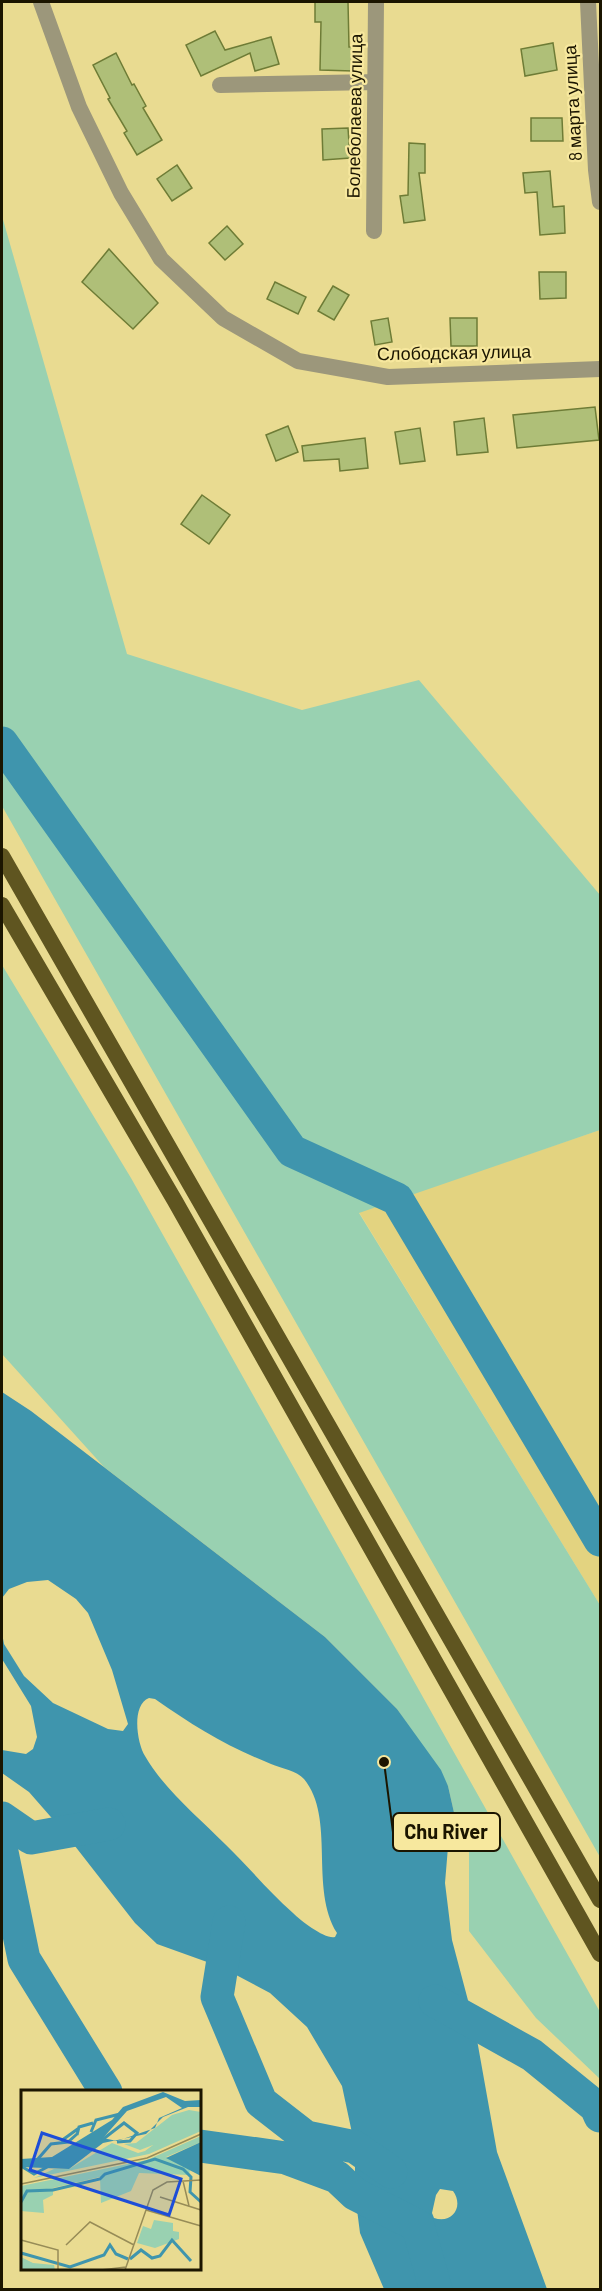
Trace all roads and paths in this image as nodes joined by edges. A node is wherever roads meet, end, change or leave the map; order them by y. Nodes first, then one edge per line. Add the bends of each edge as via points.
1 (41, 2) edge
2 (376, 2) edge
3 (588, 2) edge
4 (375, 82) junction
5 (220, 85) dead end
6 (600, 202) edge
7 (374, 231) dead end
8 (600, 369) edge
9 (2, 856) edge
10 (2, 905) edge
11 (600, 1900) edge
12 (600, 1954) edge

1 - 8 street, Слободская улица via 80,107 121,193 161,259 223,318 298,361 388,377
2 - 4 street, Болеболаева улица
3 - 6 street, 8 марта улица
4 - 5 street
4 - 7 street, Болеболаева улица
9 - 11 highway
10 - 12 highway via 175,1201

